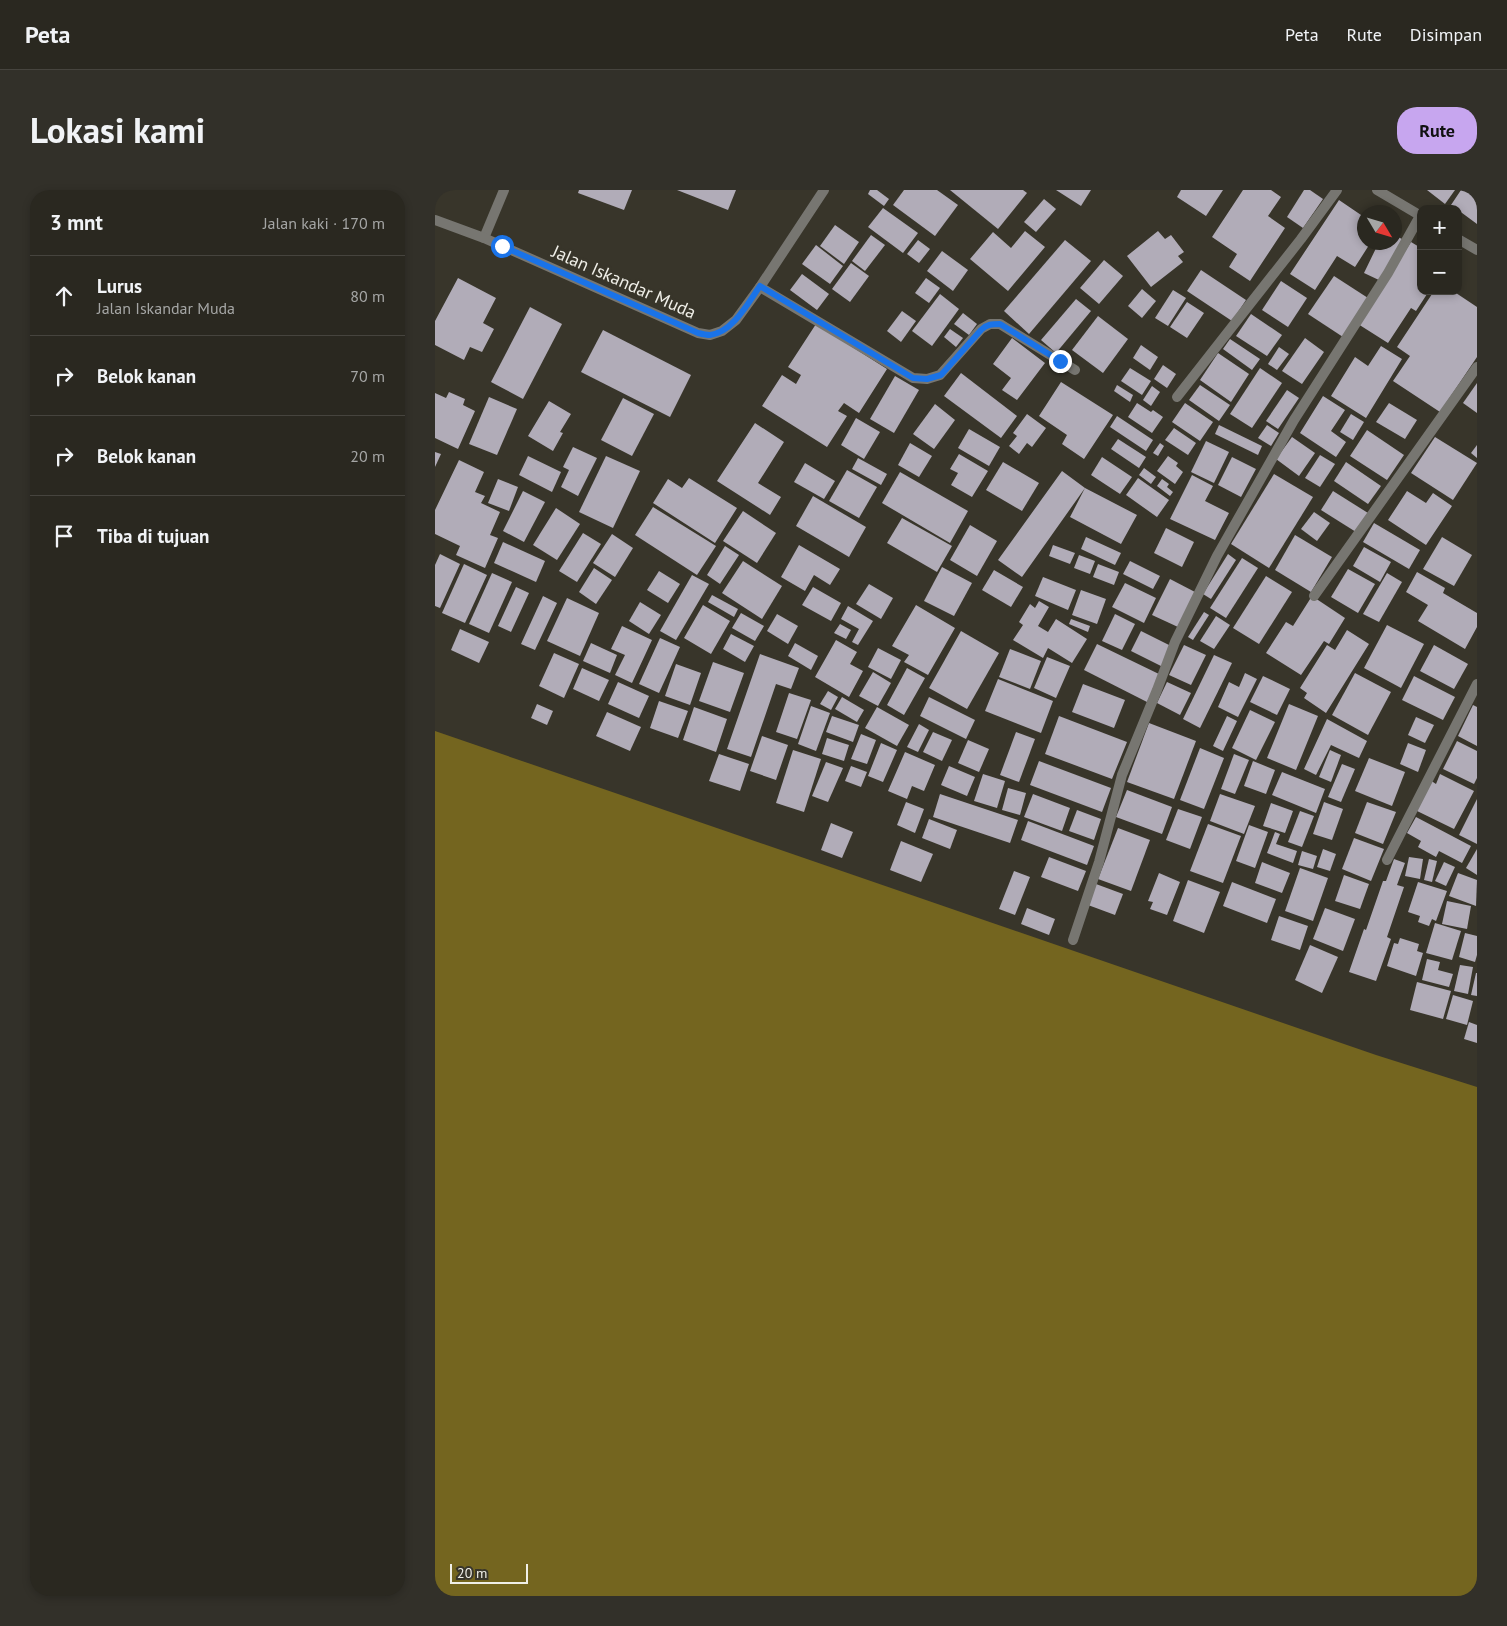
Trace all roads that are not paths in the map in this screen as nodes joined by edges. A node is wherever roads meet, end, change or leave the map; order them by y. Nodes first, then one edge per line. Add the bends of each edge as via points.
1 (503, 190) edge
2 (824, 190) edge
3 (1337, 190) edge
4 (1377, 190) edge
5 (1417, 214) edge
6 (435, 220) edge
7 (1417, 221) edge
8 (484, 238) junction
9 (1462, 241) edge
10 (1477, 250) edge
11 (760, 286) junction
12 (1477, 367) edge
13 (1075, 370) dead end
14 (1177, 397) dead end
15 (1314, 596) dead end
16 (1477, 684) edge
17 (1387, 860) dead end
18 (1073, 940) dead end

1 - 8 street
2 - 11 street, Jalan Iskandar Muda
3 - 14 street
4 - 5 street
6 - 8 street, Jalan Iskandar Muda
7 - 18 street via 1388,273 1294,420 1217,556 1175,642 1122,775 1099,862
8 - 11 street, Jalan Iskandar Muda via 698,333 709,335 722,331 736,320
9 - 10 street
11 - 13 street via 913,378 941,375 990,324 1000,324
12 - 15 street
16 - 17 street

